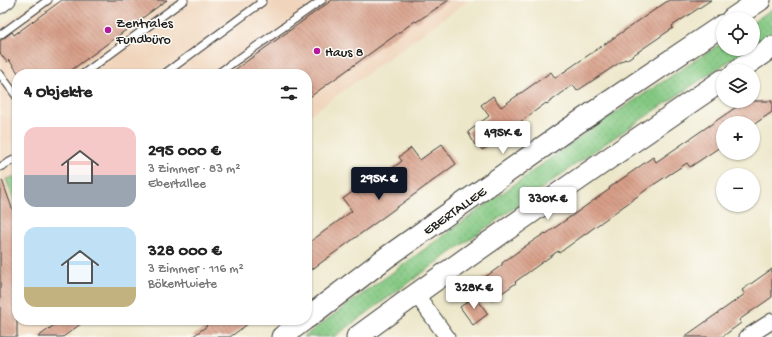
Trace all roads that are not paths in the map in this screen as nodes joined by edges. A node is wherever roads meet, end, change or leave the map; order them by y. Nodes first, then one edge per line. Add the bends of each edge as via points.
1 (8, 0) edge
2 (48, 0) edge
3 (184, 0) edge
4 (260, 0) edge
5 (322, 0) edge
6 (760, 0) edge
7 (0, 6) edge
8 (742, 12) edge
9 (716, 30) edge
10 (0, 35) edge
11 (772, 47) edge
12 (747, 64) edge
13 (90, 69) edge
14 (171, 69) edge
15 (223, 69) edge
16 (0, 74) edge
17 (716, 85) edge
18 (12, 90) edge
19 (12, 161) edge
20 (0, 167) edge
21 (416, 294) junction
22 (312, 314) edge
23 (772, 320) edge
24 (298, 325) edge
25 (282, 337) edge
26 (357, 337) edge
27 (447, 337) edge
28 (747, 337) edge

1 - 7 street
2 - 10 lane
3 - 13 lane
4 - 14 lane via 262,2
5 - 15 lane
6 - 8 main road
9 - 22 main road, EBERTALLEE via 560,134 387,257
11 - 12 main road
16 - 18 lane
17 - 21 main road
19 - 20 lane
21 - 26 main road
21 - 27 street
23 - 28 street
24 - 25 main road

